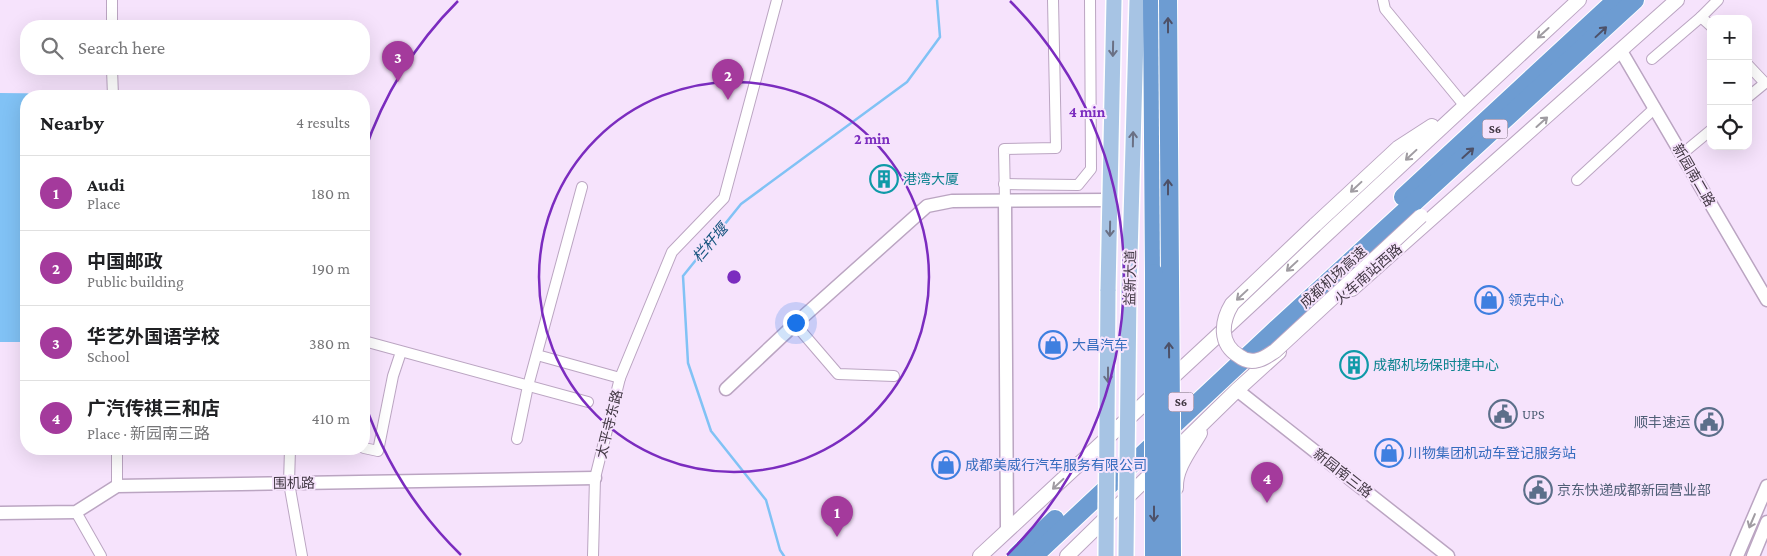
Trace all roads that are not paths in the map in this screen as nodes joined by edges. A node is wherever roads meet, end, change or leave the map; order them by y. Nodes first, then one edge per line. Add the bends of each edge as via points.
1 (112, 0) edge
2 (777, 0) edge
3 (1053, 0) edge
4 (1090, 0) edge
5 (1114, 0) edge
6 (1136, 0) edge
7 (1152, 0) edge
8 (1168, 0) edge
9 (1383, 0) edge
10 (1579, 0) edge
11 (1611, 0) edge
12 (1616, 0) edge
13 (1635, 0) edge
14 (1677, 0) edge
15 (1718, 0) edge
16 (1701, 17) junction
17 (112, 20) edge
18 (1707, 22) edge
19 (1579, 34) junction
20 (1622, 51) junction
21 (1652, 59) dead end
22 (1752, 69) edge
23 (112, 75) edge
24 (1766, 84) edge
25 (113, 90) edge
26 (1752, 94) edge
27 (1464, 105) junction
28 (1655, 108) junction
29 (1707, 133) edge
30 (1519, 142) junction
31 (1682, 154) junction
32 (1577, 180) dead end
33 (1004, 184) junction
34 (582, 187) dead end
35 (1110, 200) junction
36 (1005, 201) junction
37 (1351, 253) junction
38 (1767, 300) edge
39 (795, 324) junction
40 (370, 343) edge
41 (401, 352) junction
42 (537, 355) junction
43 (894, 376) dead end
44 (620, 378) junction
45 (528, 386) junction
46 (726, 390) dead end
47 (1237, 390) junction
48 (588, 402) dead end
49 (1212, 414) junction
50 (517, 440) dead end
51 (370, 449) edge
52 (117, 455) edge
53 (290, 455) edge
54 (596, 478) junction
55 (289, 483) junction
56 (117, 486) junction
57 (1767, 486) edge
58 (76, 512) junction
59 (0, 513) edge
60 (1767, 522) edge
61 (1007, 531) junction
62 (299, 554) edge
63 (101, 556) edge
64 (593, 556) edge
65 (980, 556) edge
66 (1016, 556) edge
67 (1034, 556) edge
68 (1067, 556) edge
69 (1106, 556) edge
70 (1126, 556) edge
71 (1154, 556) edge
72 (1172, 556) edge
73 (1178, 556) edge
74 (1448, 556) edge
75 (1738, 556) edge
76 (1753, 556) edge

1 - 17 street
2 - 44 street via 724,198 672,252
3 - 33 street via 1056,148 1004,149
4 - 33 street via 1091,169 1078,185
5 -> 35 main road, 益新大道
70 -> 6 main road, 益新大道, bridge
7 -> 71 highway, bridge
72 -> 8 highway, bridge
9 - 27 street via 1385,10
10 -> 27 main road
11 - 19 highway
12 - 19 highway, 成都机场高速 / S6
37 -> 13 highway, 成都机场高速 / S6
14 - 20 main road, 火车南站西路 / S6
15 - 16 street
16 - 18 street
16 - 21 street
19 - 37 highway, 成都机场高速 / S6
20 - 28 street, 新园南二路
30 -> 20 main road, 火车南站西路 / S6
22 - 24 street
23 - 25 street
24 - 26 street
27 -> 30 main road, bridge via 1398,148 1232,304 1223,330 1227,346 1243,359 1258,360 1275,351 1483,162
27 -> 61 main road
28 - 31 street, 新园南二路
28 - 32 street
29 - 31 street
30 - 47 main road, 火车南站西路 / S6
31 - 38 street, 新园南二路
33 - 36 street
34 - 42 street
35 - 36 street
35 -> 69 main road, 益新大道, bridge
36 - 39 street via 952,200 927,206
36 - 61 street
37 - 66 highway, 成都机场高速 / S6
37 - 67 highway, 成都机场高速 / S6
39 - 43 street via 838,374
39 - 46 street
40 - 41 street
41 - 45 street
41 - 51 street via 378,451
42 - 44 street, 太平寺东路
42 - 45 street
44 - 54 street, 太平寺东路
45 - 48 street
45 - 50 street
47 - 49 main road, 火车南站西路 / S6
47 - 74 street, 新园南三路
49 - 68 main road, 火车南站西路 / S6
49 - 73 main road via 1184,458 1176,482
52 - 56 street
53 - 55 street
54 - 55 street, 围机路
54 - 64 street, 太平寺东路
55 - 56 street, 围机路
55 - 62 street
56 - 58 street
57 -> 75 street
58 - 59 street
58 - 63 street
60 - 76 street
61 - 65 main road

